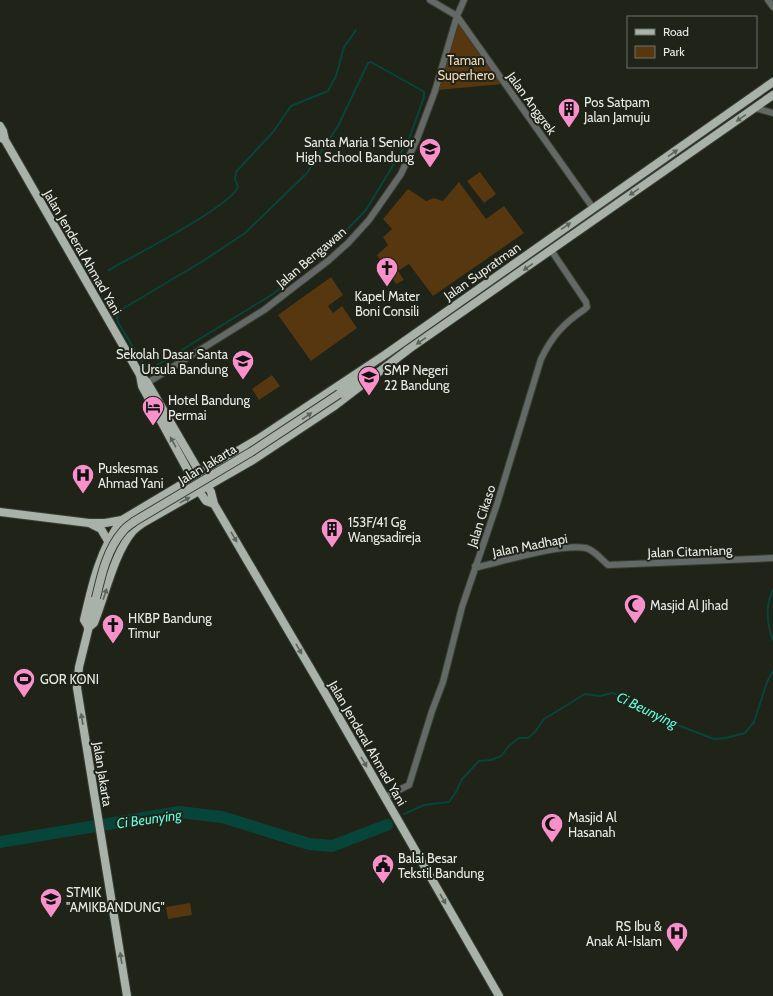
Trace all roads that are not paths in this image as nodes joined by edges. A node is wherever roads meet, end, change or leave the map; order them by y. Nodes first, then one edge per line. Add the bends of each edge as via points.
1 (430, 0) edge
2 (464, 0) edge
3 (768, 0) edge
4 (773, 7) edge
5 (457, 16) junction
6 (773, 82) edge
7 (772, 99) edge
8 (755, 108) junction
9 (773, 113) edge
10 (0, 126) edge
11 (2, 138) edge
12 (593, 208) junction
13 (551, 250) junction
14 (386, 354) junction
15 (145, 386) junction
16 (203, 471) junction
17 (192, 476) junction
18 (210, 484) junction
19 (200, 492) junction
20 (214, 504) junction
21 (0, 512) edge
22 (122, 520) junction
23 (89, 523) junction
24 (108, 541) junction
25 (773, 558) edge
26 (608, 565) joint
27 (475, 566) junction
28 (88, 628) junction
29 (384, 797) junction
30 (127, 996) edge
31 (499, 996) edge

1 - 5 street, Jalan Anggrek
2 - 5 street, Jalan Bengawan
3 - 4 street
5 - 12 street, Jalan Anggrek
5 - 15 street, Jalan Bengawan via 435,91 417,139 401,174 369,220 329,260 264,310
12 -> 6 main road, Jalan Supratman
7 - 8 main road, Jalan Supratman
8 - 9 street
8 -> 13 main road, Jalan Supratman
10 - 11 main road, Jalan Jenderal Ahmad Yani via 3,131
11 - 15 main road, Jalan Jenderal Ahmad Yani
14 -> 12 main road, Jalan Supratman
13 -> 18 main road, Jalan Supratman via 374,374 333,407
13 - 27 street, Jalan Cikaso via 587,307 563,325 541,359 497,504
14 - 16 main road, Jalan Supratman via 287,420
28 -> 14 main road, Jalan Jakarta, bridge via 108,556 123,530 135,520 251,452 339,394
15 - 16 main road, Jalan Jenderal Ahmad Yani
17 -> 15 main road, Jalan Jenderal Ahmad Yani
16 - 18 main road, Jalan Jenderal Ahmad Yani
17 - 19 main road, Jalan Jenderal Ahmad Yani
17 - 22 main road, Jalan Jakarta
18 - 19 main road, Jalan Jakarta
18 - 20 main road, Jalan Jenderal Ahmad Yani
19 - 20 main road, Jalan Jenderal Ahmad Yani via 206,501
28 -> 19 main road, Jalan Jakarta via 94,623 112,572 134,530
20 -> 29 main road, Jalan Jenderal Ahmad Yani
21 - 23 main road
22 - 23 main road
22 - 24 main road, Jalan Jakarta
23 - 24 main road via 100,529
24 - 28 main road, Jalan Jakarta via 93,581 84,620
25 - 26 street, Jalan Citamiang
26 - 27 street, Jalan Madhapi via 586,548 576,548
27 - 29 street, Jalan Cikaso via 443,682 409,785
30 -> 28 main road, Jalan Jakarta via 77,688
29 -> 31 main road, Jalan Jenderal Ahmad Yani

